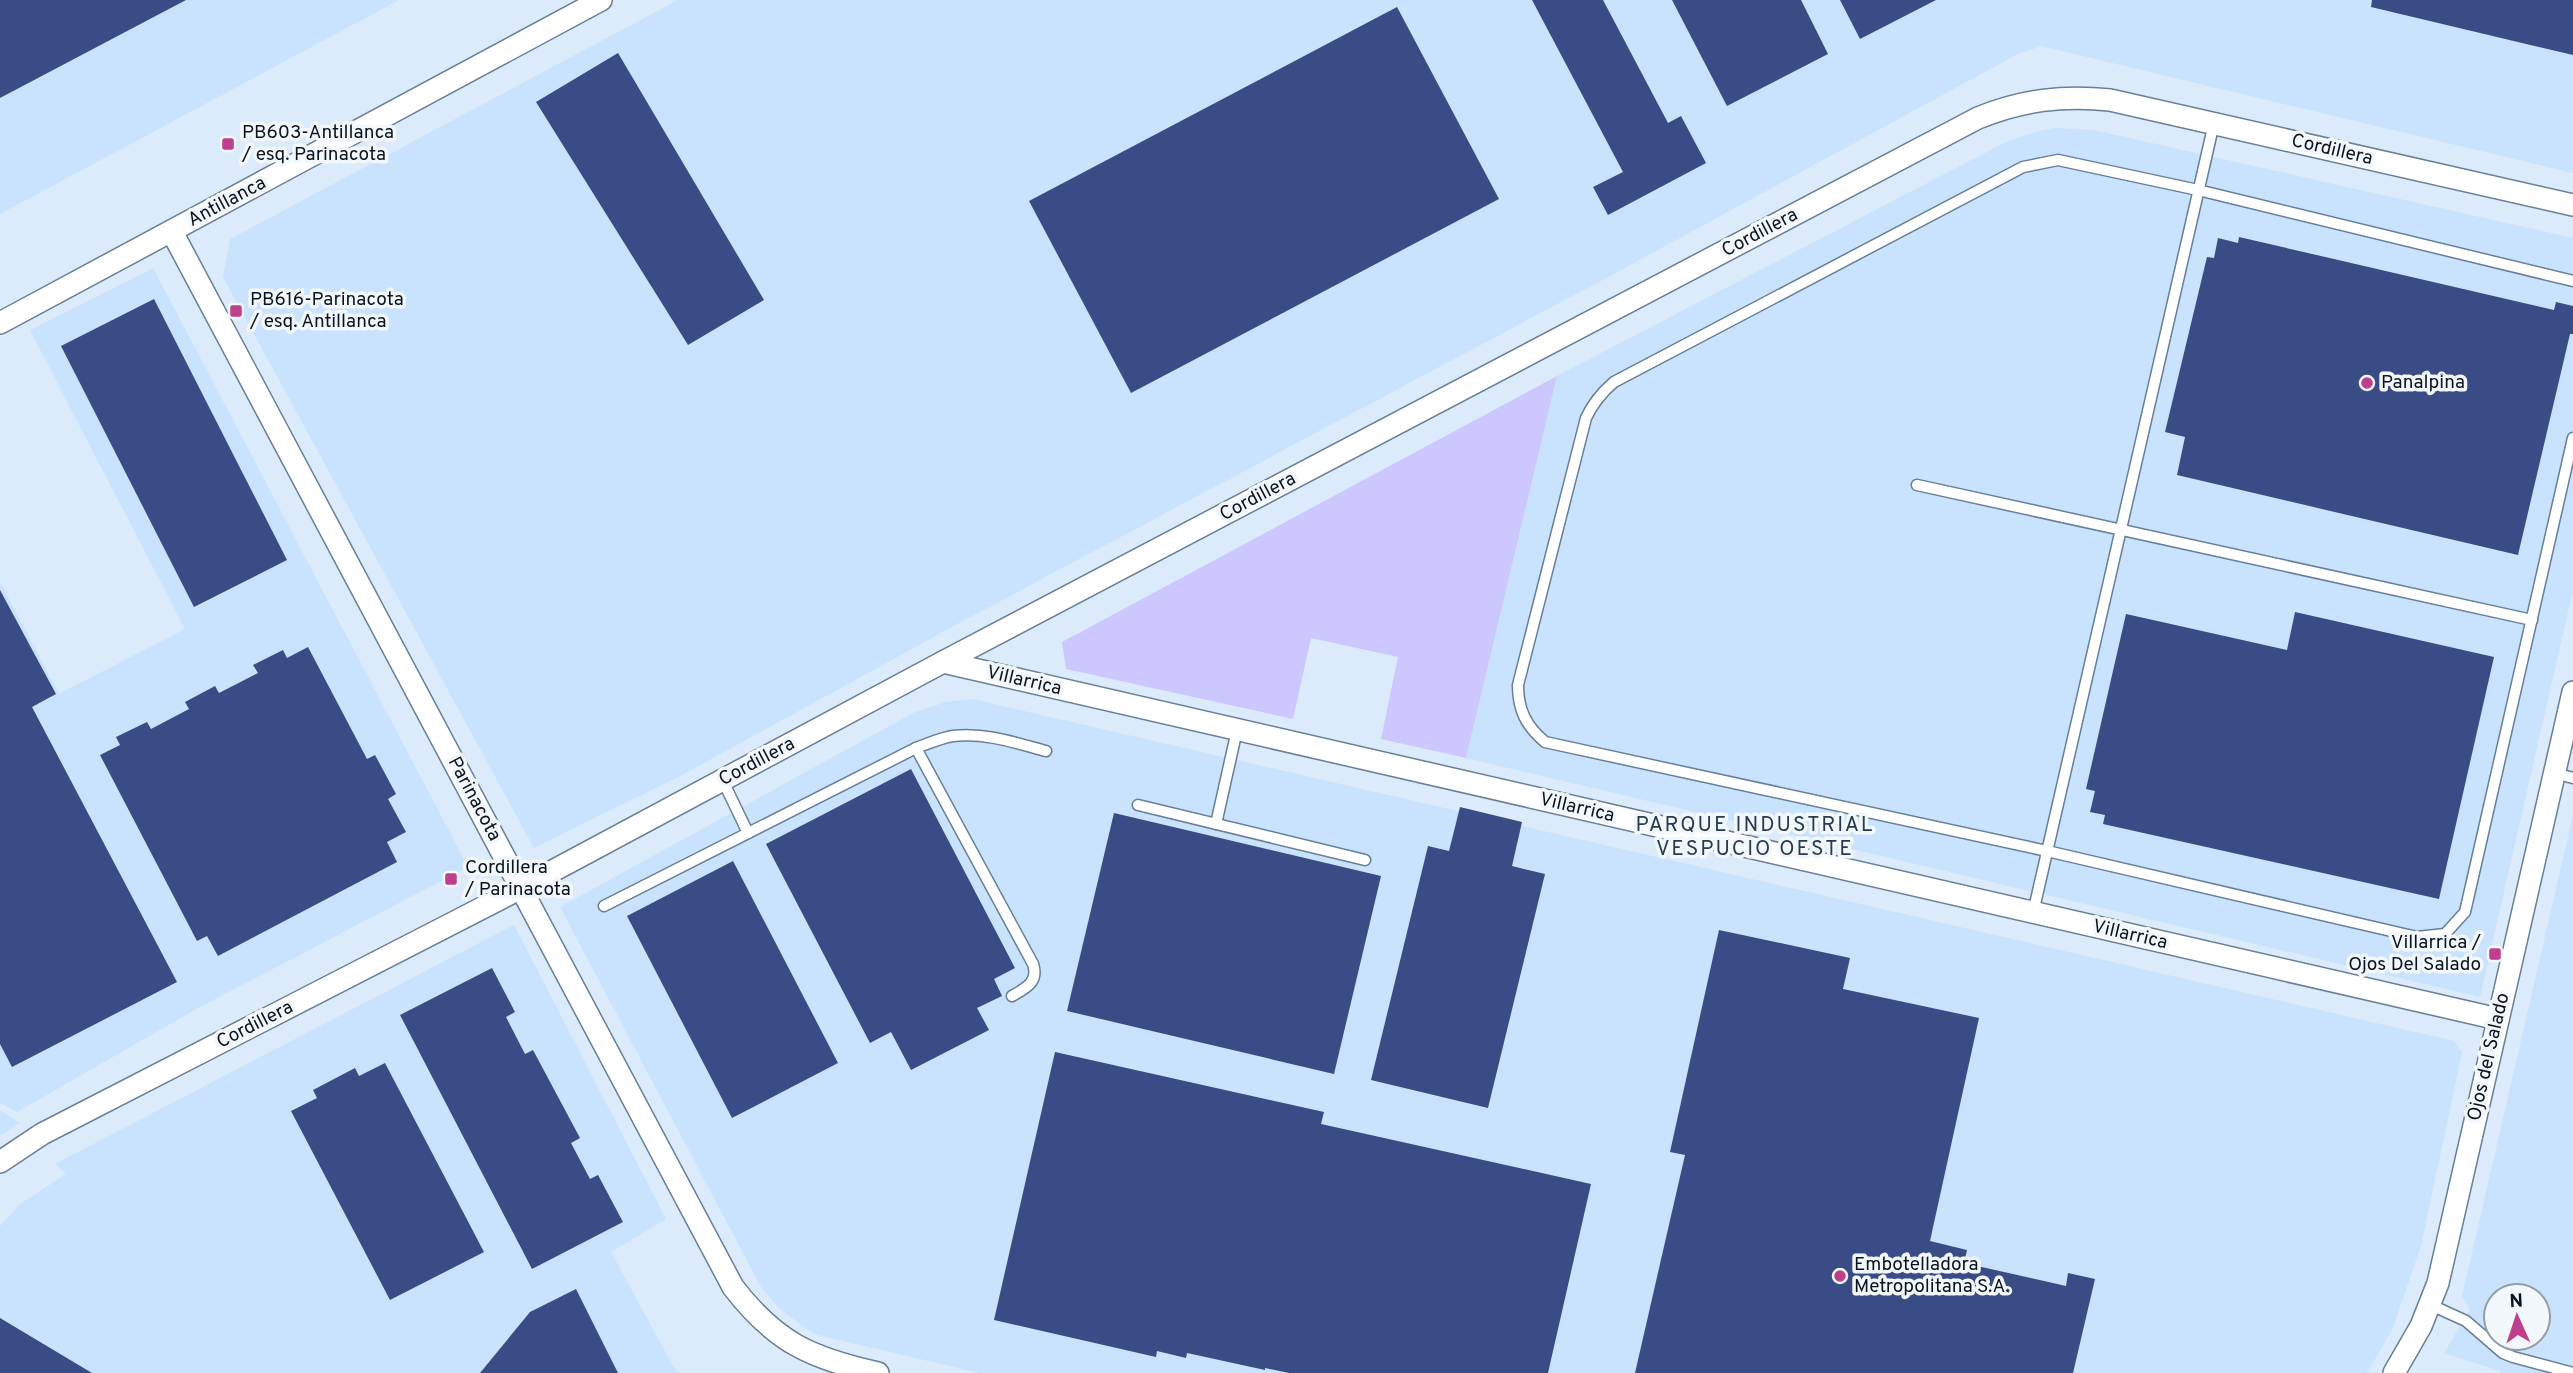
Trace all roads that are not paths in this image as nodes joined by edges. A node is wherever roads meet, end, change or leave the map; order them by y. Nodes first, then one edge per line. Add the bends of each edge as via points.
1 (601, 0) edge
2 (2214, 123) junction
3 (2199, 190) junction
4 (2573, 205) edge
5 (172, 232) junction
6 (2573, 281) edge
7 (0, 323) edge
8 (2573, 438) edge
9 (1917, 485) dead end
10 (2121, 530) junction
11 (2532, 620) junction
12 (943, 662) junction
13 (2573, 692) edge
14 (1237, 730) junction
15 (916, 748) junction
16 (1046, 751) dead end
17 (2563, 775) edge
18 (723, 781) junction
19 (1138, 805) dead end
20 (1216, 824) junction
21 (748, 833) junction
22 (2047, 851) junction
23 (1365, 860) dead end
24 (521, 888) junction
25 (604, 906) dead end
26 (2033, 912) junction
27 (1012, 996) dead end
28 (2498, 1019) junction
29 (0, 1162) edge
30 (2431, 1305) junction
31 (878, 1373) edge
32 (2394, 1373) edge
33 (2573, 1373) edge

1 - 5 street, Antillanca
2 - 3 lane
2 - 4 street, Cordillera
2 - 12 street, Cordillera via 2087,97 2040,99 1978,118
3 - 6 lane
3 - 10 lane
3 - 22 lane via 2058,160 2023,167 1614,382 1602,391 1586,418 1518,685 1524,720 1545,742
5 - 7 street, Antillanca
5 - 24 street, Parinacota
8 - 11 lane
9 - 10 lane
10 - 11 lane
10 - 22 lane
11 - 22 lane via 2465,912 2445,934 2417,937
12 - 14 street, Villarrica
12 - 18 street, Cordillera
13 - 17 street, Ojos del Salado
14 - 20 lane
14 - 26 street, Villarrica
15 - 16 lane via 950,736 970,735
15 - 21 lane
15 - 27 lane via 1033,964 1034,980
17 - 28 street, Ojos del Salado
18 - 21 lane
18 - 24 street, Cordillera
19 - 20 lane
20 - 23 lane
21 - 25 lane
22 - 26 lane
24 - 29 street, Cordillera via 42,1135
24 - 31 street, Parinacota via 733,1287 766,1324 799,1348 836,1364
26 - 28 street, Villarrica
28 - 30 street, Ojos del Salado
30 - 32 street, Ojos del Salado
30 - 33 lane via 2466,1321 2503,1353

